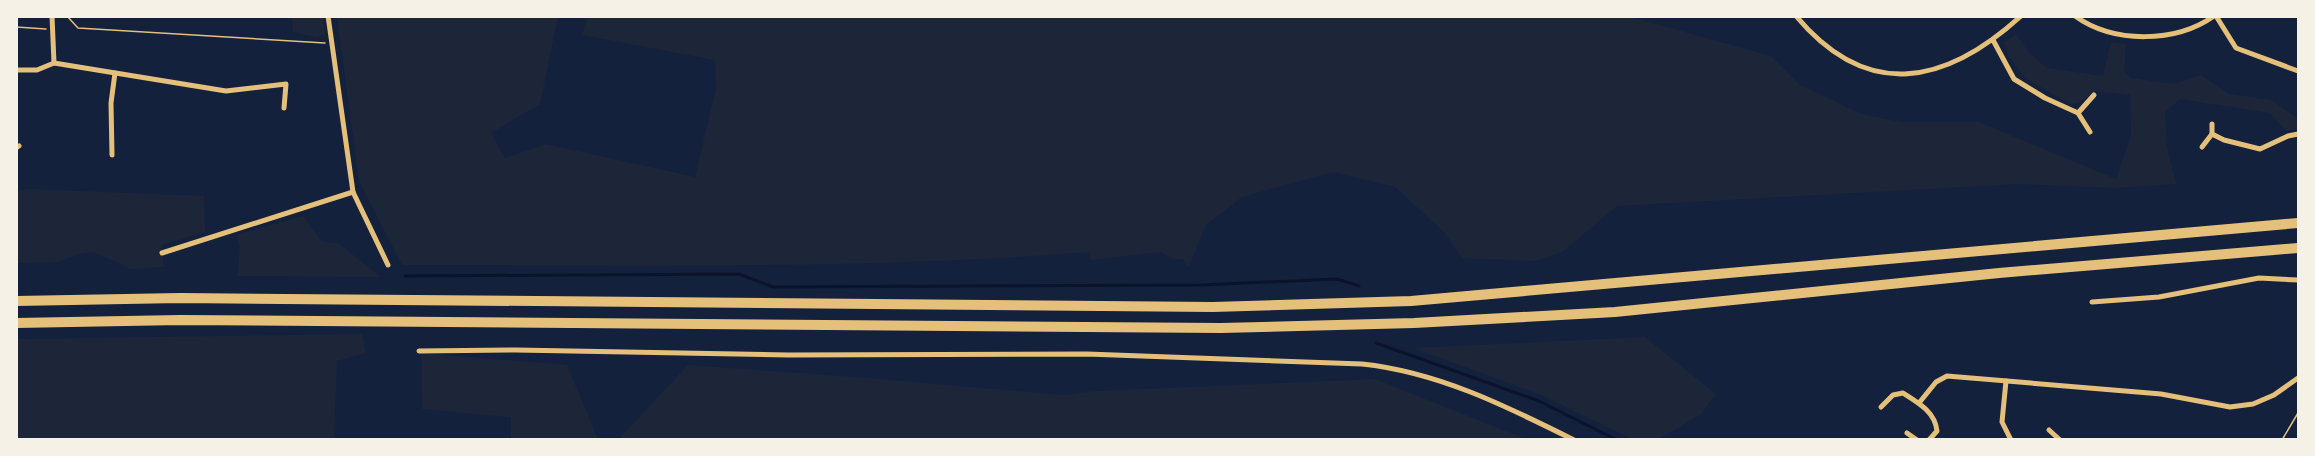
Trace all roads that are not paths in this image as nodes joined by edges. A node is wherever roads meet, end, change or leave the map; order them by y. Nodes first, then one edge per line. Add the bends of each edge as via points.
1 (52, 16) edge
2 (328, 16) edge
3 (1796, 16) edge
4 (2021, 16) edge
5 (2075, 16) edge
6 (2215, 16) edge
7 (1993, 40) junction
8 (54, 63) junction
9 (16, 70) edge
10 (2298, 71) edge
11 (115, 73) junction
12 (2094, 95) dead end
13 (284, 108) dead end
14 (2078, 113) junction
15 (2212, 124) dead end
16 (2090, 132) dead end
17 (2212, 134) junction
18 (2298, 134) edge
19 (2202, 147) dead end
20 (112, 155) dead end
21 (353, 192) junction
22 (2298, 223) edge
23 (2298, 249) edge
24 (162, 253) dead end
25 (388, 265) dead end
26 (2298, 280) edge
27 (16, 301) edge
28 (2092, 302) dead end
29 (16, 323) edge
30 (419, 351) dead end
31 (2298, 378) edge
32 (2007, 381) junction
33 (1919, 403) junction
34 (1881, 407) dead end
35 (2049, 430) dead end
36 (1907, 433) dead end
37 (1574, 440) edge
38 (1917, 440) edge
39 (1929, 440) edge
40 (2011, 440) edge
41 (2060, 440) edge

1 - 8 street
2 - 21 street
3 - 7 street via 1845,59 1899,75 1918,75 1950,65
4 - 7 street
5 - 6 street via 2099,29 2138,37 2170,34
6 - 10 street via 2236,48
7 - 14 street via 2014,79
8 - 9 street via 37,70
8 - 11 street
11 - 13 street via 226,91 286,84
11 - 20 street
12 - 14 street
14 - 16 street
15 - 17 street
17 - 18 street via 2260,149
17 - 19 street
21 - 24 street
21 - 25 street
22 - 27 highway via 1411,301 1201,307 180,298
23 - 29 highway via 1999,273 1615,312 1414,324 1209,328 180,320
26 - 28 street via 2259,278 2159,297
30 - 37 street via 1088,354 1362,364 1393,367 1462,387
31 - 32 street via 2253,404 2230,407 2161,394
32 - 33 street via 1947,376 1936,382
32 - 40 street via 2002,422
33 - 34 street via 1903,393 1893,395
33 - 39 street via 1936,419 1937,431
35 - 41 street
36 - 38 street

